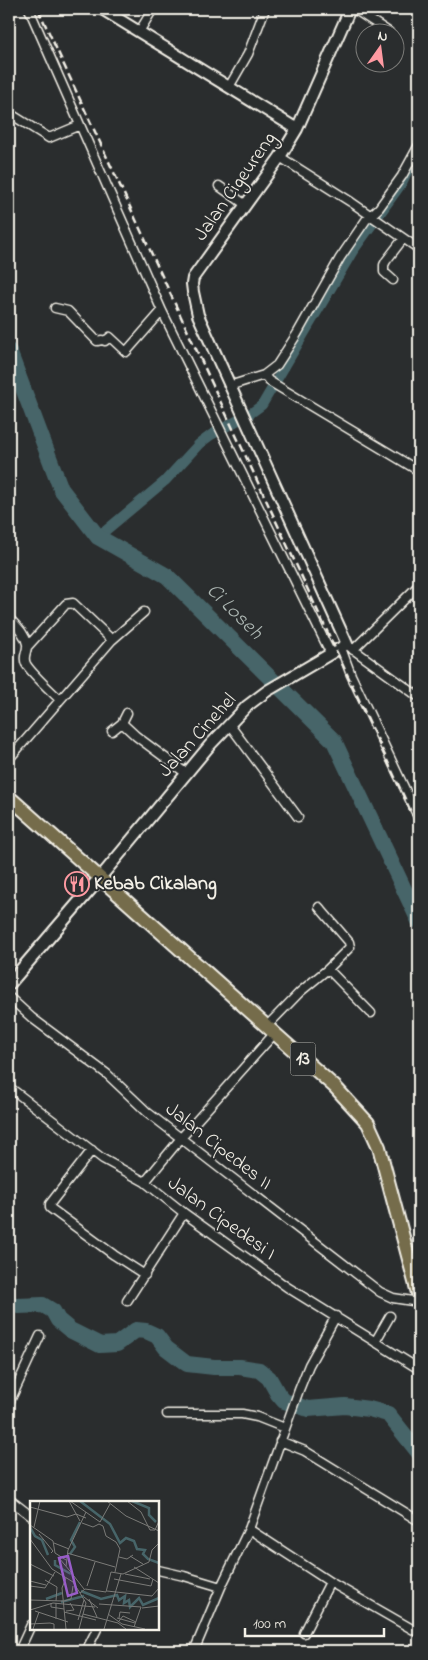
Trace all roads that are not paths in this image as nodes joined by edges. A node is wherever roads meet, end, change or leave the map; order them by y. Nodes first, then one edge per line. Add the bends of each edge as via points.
1 (29, 9) edge
2 (102, 9) edge
3 (153, 9) edge
4 (265, 9) edge
5 (352, 9) edge
6 (373, 22) edge
7 (139, 32) junction
8 (229, 87) junction
9 (9, 113) edge
10 (80, 125) junction
11 (297, 129) junction
12 (419, 145) edge
13 (280, 157) junction
14 (218, 186) dead end
15 (246, 205) junction
16 (373, 218) junction
17 (403, 239) junction
18 (419, 249) edge
19 (393, 280) dead end
20 (55, 308) dead end
21 (162, 310) junction
22 (267, 378) junction
23 (229, 386) junction
24 (419, 471) edge
25 (419, 585) edge
26 (144, 612) dead end
27 (9, 618) edge
28 (112, 640) junction
29 (347, 647) junction
30 (27, 648) junction
31 (331, 654) junction
32 (419, 697) edge
33 (59, 699) junction
34 (127, 713) dead end
35 (122, 722) junction
36 (229, 724) junction
37 (112, 731) dead end
38 (9, 758) edge
39 (186, 774) junction
40 (11, 804) edge
41 (298, 816) dead end
42 (419, 819) edge
43 (99, 878) junction
44 (319, 906) dead end
45 (328, 969) junction
46 (9, 984) edge
47 (9, 997) edge
48 (371, 1013) dead end
49 (270, 1030) junction
50 (9, 1087) edge
51 (181, 1138) junction
52 (92, 1150) junction
53 (145, 1182) junction
54 (184, 1213) junction
55 (145, 1275) junction
56 (419, 1297) edge
57 (127, 1301) dead end
58 (419, 1302) edge
59 (336, 1316) junction
60 (390, 1316) dead end
61 (40, 1336) dead end
62 (375, 1342) junction
63 (419, 1369) edge
64 (9, 1403) edge
65 (167, 1414) dead end
66 (285, 1428) junction
67 (280, 1441) junction
68 (9, 1499) edge
69 (30, 1515) edge
70 (419, 1520) edge
71 (249, 1529) junction
72 (159, 1570) edge
73 (330, 1582) junction
74 (221, 1587) junction
75 (30, 1627) edge
76 (96, 1630) edge
77 (304, 1632) dead end
78 (419, 1633) edge
79 (19, 1651) edge
80 (86, 1651) edge
81 (194, 1651) edge

1 - 10 street
2 - 7 street
3 - 7 street
4 - 8 street via 248,54
5 - 6 street
5 - 11 street, Jalan Cigeureng
7 - 8 street
8 - 11 street
9 - 10 street via 49,138
10 - 21 street
11 - 13 street, Jalan Cigeureng
12 - 16 street
13 - 15 street, Jalan Cigeureng
13 - 16 street
14 - 15 street
15 - 23 street, Jalan Cigeureng via 193,278 192,284 198,315
16 - 17 street
16 - 22 street via 338,261 297,334
17 - 18 street
17 - 19 street via 384,264 384,272
20 - 21 street via 72,314 97,342 111,338 126,352
21 - 31 street
22 - 23 street
22 - 24 street
23 - 29 street, Jalan Cigeureng
25 - 29 street
26 - 28 street
27 - 30 street via 23,633
28 - 30 street via 70,602
28 - 33 street
29 - 31 street, Jalan Cinehel
29 - 32 street
29 - 42 street via 350,675
30 - 33 street via 25,663
31 - 36 street, Jalan Cinehel via 267,691
33 - 38 street
34 - 35 street
35 - 37 street
35 - 39 street
36 - 39 street, Jalan Cinehel
36 - 41 street
39 - 43 street, Jalan Cinehel
40 - 43 highway, 13
43 - 46 main road
43 - 49 highway, 13
44 - 45 street via 350,944
45 - 48 street
45 - 49 street via 300,992
47 - 51 street, Jalan Cipedes II via 107,1074 147,1112
49 - 51 street
49 - 56 highway, 13 via 335,1088 368,1123 379,1147
50 - 52 street, Jalan Cipedesi I
51 - 53 street
51 - 58 street, Jalan Cipedes II via 380,1292 393,1298
52 - 53 street, Jalan Cipedesi I
52 - 55 street via 50,1208
53 - 54 street, Jalan Cipedesi I
54 - 55 street
54 - 59 street, Jalan Cipedesi I via 287,1287
55 - 57 street
59 - 62 street, Jalan Cipedesi I
59 - 66 street via 309,1366
60 - 62 street
61 - 64 street
62 - 63 street, Jalan Cipedesi I
65 - 66 street via 242,1414
66 - 67 street
67 - 70 street via 305,1451
67 - 71 street
68 - 69 street
71 - 73 street
71 - 74 street
72 - 74 street
73 - 77 street
73 - 78 street
74 - 81 street
75 - 79 street
76 - 80 street

